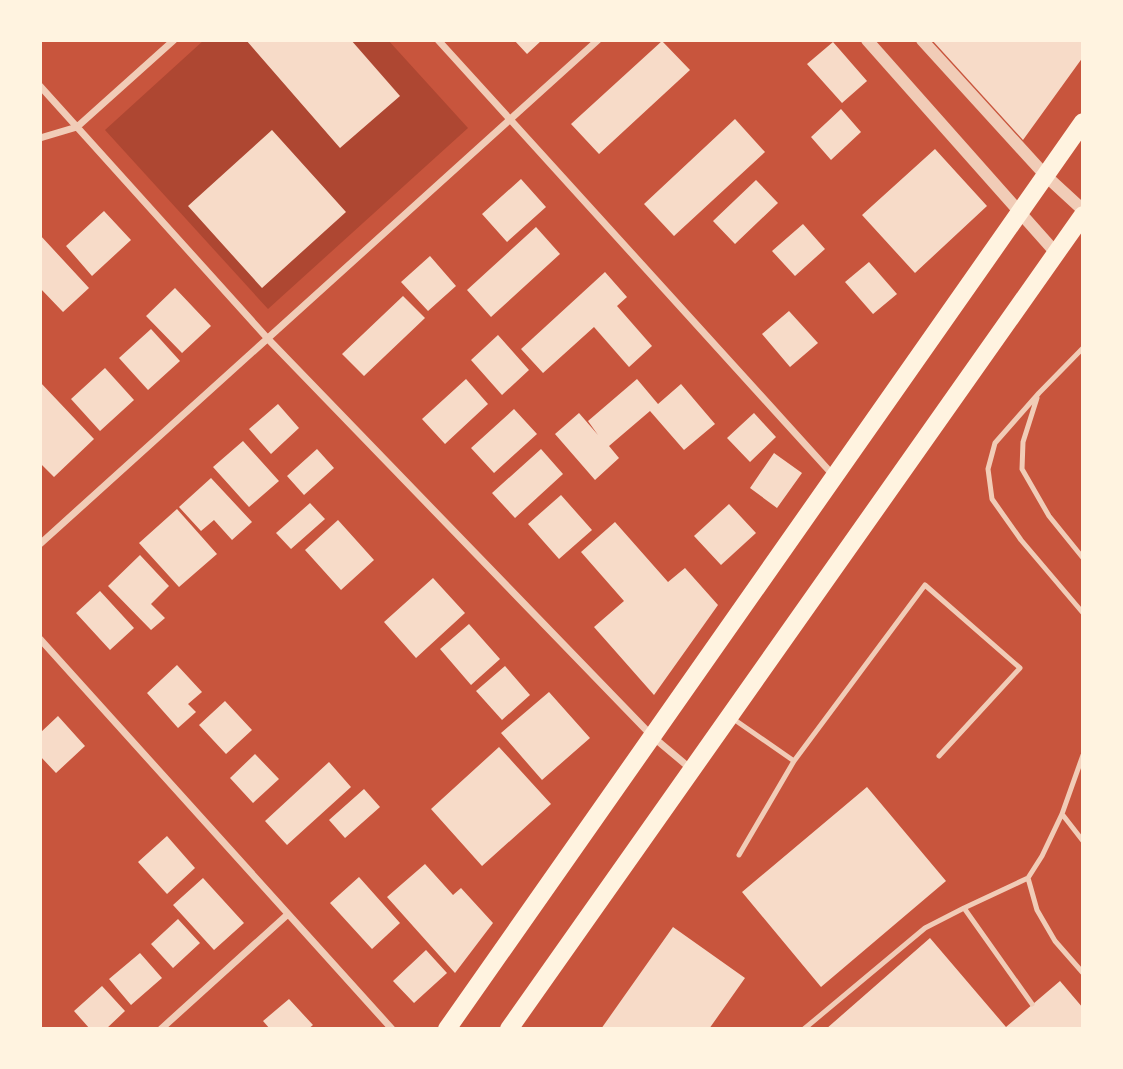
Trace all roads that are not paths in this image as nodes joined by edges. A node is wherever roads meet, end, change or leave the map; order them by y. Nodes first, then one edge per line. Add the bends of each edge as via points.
1 (174, 40) edge
2 (438, 40) edge
3 (598, 40) edge
4 (867, 40) edge
5 (922, 40) edge
6 (40, 86) edge
7 (510, 119) junction
8 (1083, 122) edge
9 (77, 127) junction
10 (40, 138) edge
11 (1046, 176) junction
12 (1019, 212) junction
13 (1083, 213) edge
14 (1056, 253) junction
15 (269, 340) junction
16 (1083, 348) edge
17 (1039, 393) junction
18 (834, 475) junction
19 (40, 544) edge
20 (1083, 558) edge
21 (1083, 613) edge
22 (40, 639) edge
23 (729, 716) junction
24 (653, 737) junction
25 (939, 756) dead end
26 (1083, 756) edge
27 (794, 761) junction
28 (692, 769) junction
29 (1062, 814) junction
30 (1083, 841) edge
31 (739, 855) dead end
32 (1028, 878) junction
33 (964, 908) junction
34 (287, 915) junction
35 (1083, 973) edge
36 (1032, 1004) dead end
37 (161, 1029) edge
38 (392, 1029) edge
39 (447, 1029) edge
40 (509, 1029) edge
41 (804, 1029) edge

1 - 9 street
2 - 7 street
3 - 7 street
4 - 12 street
5 - 11 street
6 - 9 street
7 - 15 street
7 - 18 street
8 - 11 main road
9 - 10 street
9 - 15 street
11 - 12 main road
11 - 13 street
12 - 14 street
12 - 18 main road
13 - 14 main road
14 - 23 main road
15 - 19 street
15 - 24 street
16 - 17 lane
17 - 20 lane via 1023,442 1022,469 1049,516
17 - 21 lane via 995,443 988,469 992,499
18 - 24 main road
22 - 34 street
23 - 27 lane
23 - 28 main road
24 - 28 street
24 - 39 main road
25 - 27 lane via 1020,668 925,585
26 - 29 lane
27 - 31 lane
28 - 40 main road
29 - 30 lane
29 - 32 lane
32 - 33 lane
32 - 35 lane via 1037,910 1055,941
33 - 36 lane
33 - 41 lane via 925,928
34 - 37 street
34 - 38 street

